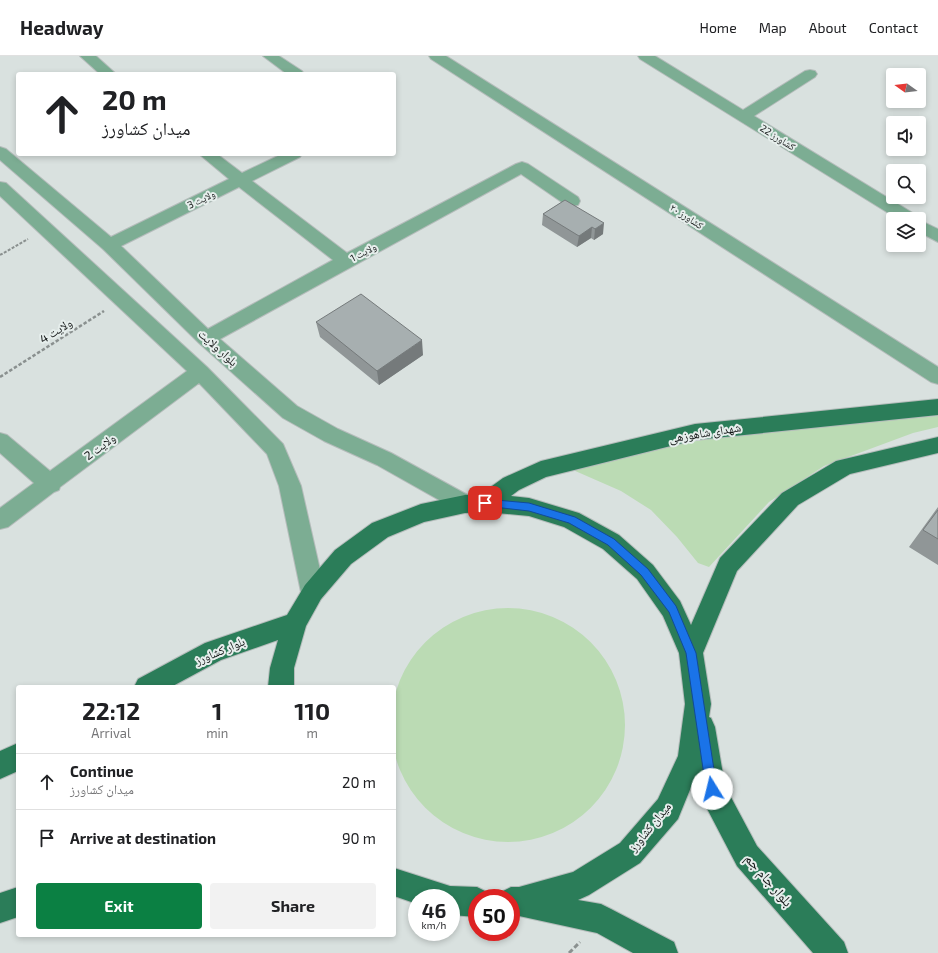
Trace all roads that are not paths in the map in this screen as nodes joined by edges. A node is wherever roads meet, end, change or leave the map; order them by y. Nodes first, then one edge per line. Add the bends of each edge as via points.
1 (87, 56) edge
2 (270, 56) edge
3 (436, 56) edge
4 (645, 56) edge
5 (107, 72) edge
6 (294, 72) edge
7 (810, 74) dead end
8 (744, 116) junction
9 (0, 152) edge
10 (210, 156) edge
11 (290, 156) edge
12 (7, 168) edge
13 (240, 180) junction
14 (0, 187) edge
15 (572, 201) dead end
16 (899, 212) edge
17 (926, 229) edge
18 (938, 236) edge
19 (109, 245) junction
20 (346, 260) junction
21 (206, 338) junction
22 (200, 372) junction
23 (938, 377) edge
24 (938, 407) edge
25 (0, 441) edge
26 (938, 445) edge
27 (51, 484) junction
28 (475, 503) junction
29 (0, 520) edge
30 (313, 592) junction
31 (295, 623) junction
32 (691, 653) junction
33 (151, 685) edge
34 (281, 685) edge
35 (698, 704) junction
36 (16, 757) edge
37 (0, 766) edge
38 (396, 883) edge
39 (415, 889) edge
40 (520, 901) edge
41 (16, 903) edge
42 (520, 903) edge
43 (0, 908) edge
44 (663, 953) edge
45 (834, 953) edge

1 - 5 street
2 - 6 street
3 - 23 street, کشاورز ۲۰
4 - 8 street, کشاورز 22
7 - 8 street
8 - 16 street, کشاورز 22
9 - 12 street, بلوار ولایت
10 - 13 street
11 - 13 street, ولایت 3
12 - 19 street, بلوار ولایت
13 - 19 street, ولایت 3
13 - 20 street
14 - 22 street
15 - 20 street, ولایت 1 via 522,167
17 - 18 street
19 - 21 street, بلوار ولایت
20 - 21 street, ولایت 1
21 - 28 street, بلوار ولایت via 290,412 331,435
22 - 27 street, ولایت 2
22 - 30 street via 276,450 290,486
24 - 28 main road, شهدای شاهوزهی via 695,432 541,470
25 - 27 street
26 - 32 main road via 844,467 790,499 728,565
27 - 29 street, ولایت 2
28 - 30 main road, میدان کشاورز via 421,513 380,530 343,557
28 - 32 main road, میدان کشاورز via 529,507 571,520 611,542 645,572 672,609
30 - 31 main road, میدان کشاورز
31 - 33 main road, بلوار کشاورز via 214,651
31 - 34 main road, میدان کشاورز via 282,668
32 - 35 main road, میدان کشاورز
35 - 40 main road, میدان کشاورز via 691,757 668,809 630,853 579,885
35 - 45 main road, بلوار جام جم via 712,789 747,856
36 - 37 main road
38 - 39 main road
41 - 43 main road
42 - 44 main road via 601,919

